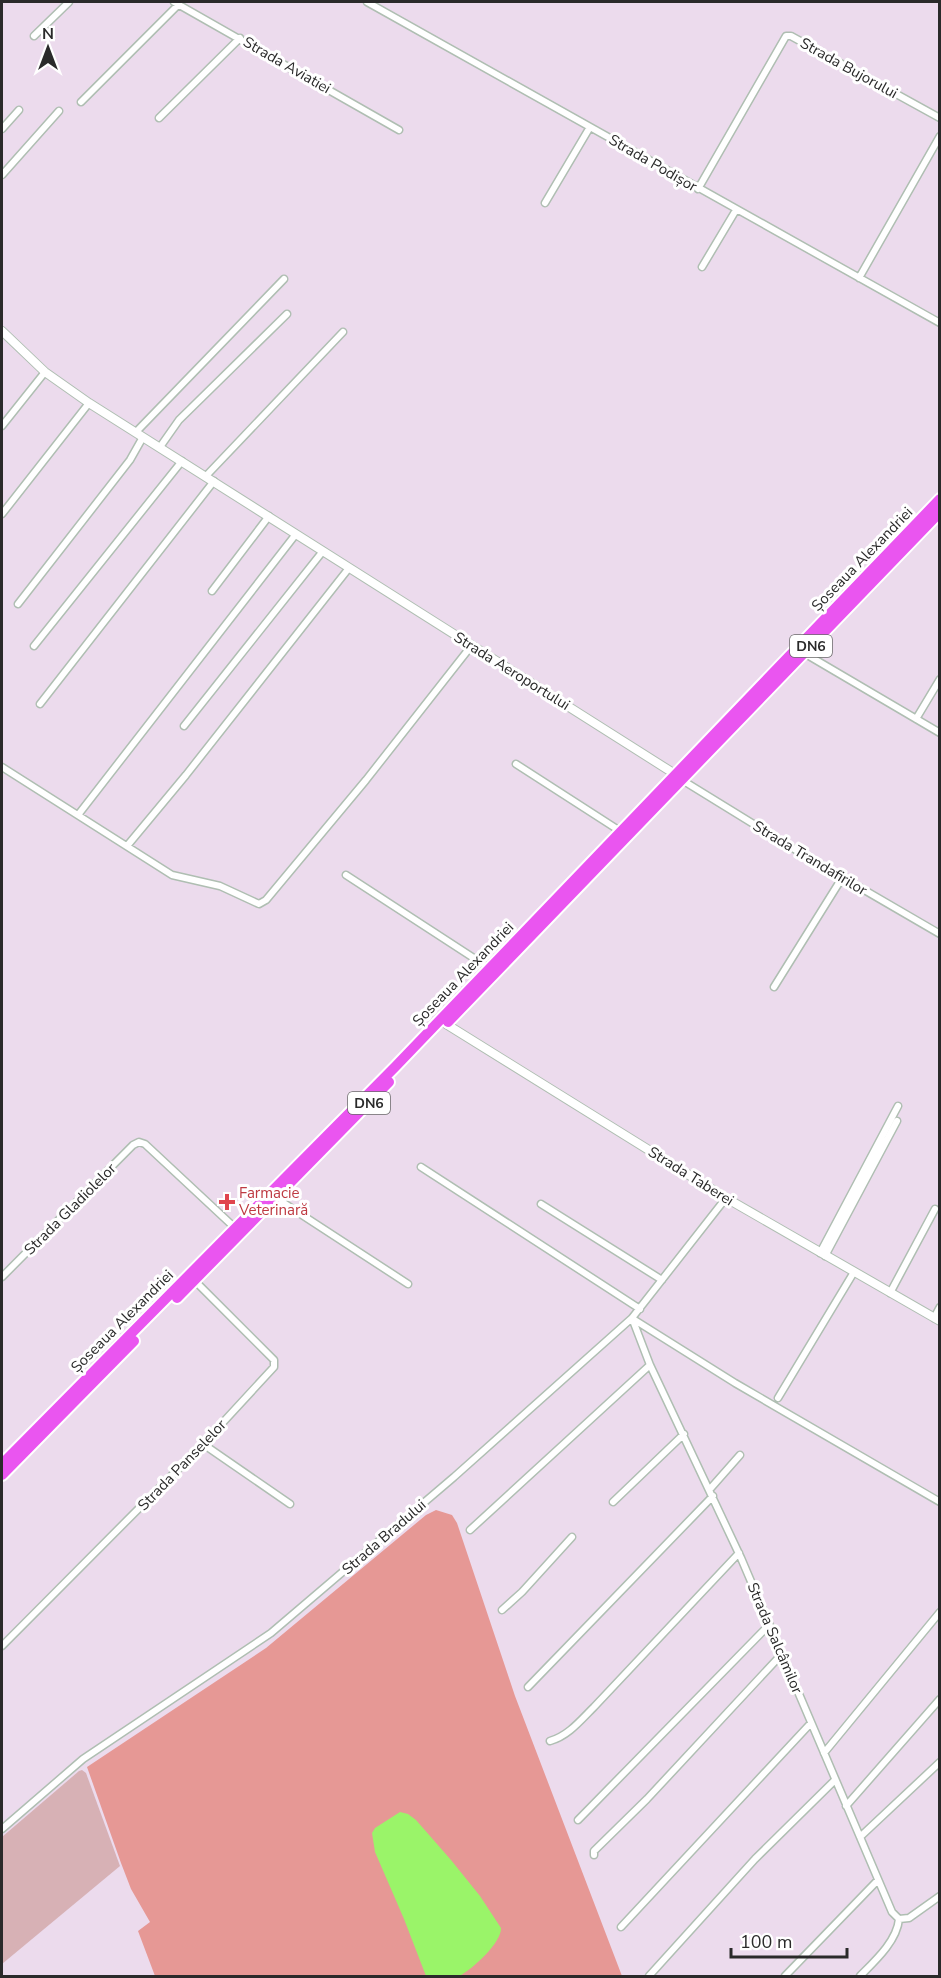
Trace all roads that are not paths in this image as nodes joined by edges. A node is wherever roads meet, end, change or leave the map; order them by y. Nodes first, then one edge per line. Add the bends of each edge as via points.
1 (69, 2) edge
2 (367, 2) edge
3 (177, 3) edge
4 (34, 36) dead end
5 (240, 38) junction
6 (81, 102) dead end
7 (19, 110) dead end
8 (59, 111) dead end
9 (159, 118) dead end
10 (939, 118) edge
11 (590, 127) junction
12 (2, 129) edge
13 (399, 130) dead end
14 (939, 136) edge
15 (2, 175) edge
16 (698, 189) junction
17 (545, 203) dead end
18 (736, 210) junction
19 (702, 267) dead end
20 (859, 278) junction
21 (284, 279) dead end
22 (287, 314) dead end
23 (939, 323) edge
24 (2, 331) edge
25 (343, 333) dead end
26 (45, 372) junction
27 (88, 403) junction
28 (2, 426) edge
29 (140, 435) junction
30 (160, 447) junction
31 (182, 461) junction
32 (206, 476) junction
33 (214, 481) junction
34 (939, 500) edge
35 (939, 512) edge
36 (2, 514) edge
37 (269, 516) junction
38 (296, 534) junction
39 (323, 551) junction
40 (349, 568) junction
41 (212, 591) dead end
42 (18, 604) dead end
43 (472, 645) junction
44 (34, 646) dead end
45 (804, 653) junction
46 (939, 679) edge
47 (40, 704) dead end
48 (916, 719) junction
49 (184, 726) dead end
50 (939, 733) edge
51 (516, 764) dead end
52 (2, 767) edge
53 (679, 777) junction
54 (78, 815) junction
55 (620, 831) junction
56 (127, 846) junction
57 (346, 875) dead end
58 (842, 878) junction
59 (939, 934) edge
60 (489, 968) junction
61 (774, 987) dead end
62 (446, 1024) junction
63 (898, 1106) dead end
64 (897, 1121) dead end
65 (421, 1167) dead end
66 (276, 1198) junction
67 (726, 1198) junction
68 (541, 1204) dead end
69 (935, 1209) dead end
70 (234, 1227) junction
71 (822, 1254) junction
72 (854, 1272) junction
73 (2, 1277) edge
74 (194, 1280) junction
75 (662, 1280) junction
76 (408, 1284) dead end
77 (890, 1293) junction
78 (939, 1307) edge
79 (640, 1308) junction
80 (632, 1318) junction
81 (937, 1320) edge
82 (650, 1365) junction
83 (778, 1398) dead end
84 (684, 1434) junction
85 (203, 1444) junction
86 (740, 1455) dead end
87 (2, 1464) edge
88 (2, 1475) edge
89 (710, 1489) junction
90 (713, 1496) junction
91 (614, 1502) dead end
92 (939, 1502) edge
93 (291, 1504) dead end
94 (470, 1530) dead end
95 (572, 1537) dead end
96 (739, 1553) junction
97 (502, 1610) dead end
98 (939, 1612) edge
99 (769, 1625) junction
100 (2, 1646) edge
101 (781, 1654) junction
102 (528, 1687) dead end
103 (939, 1699) edge
104 (811, 1724) junction
105 (549, 1741) dead end
106 (824, 1753) junction
107 (939, 1762) edge
108 (835, 1780) junction
109 (846, 1806) junction
110 (578, 1820) dead end
111 (2, 1827) edge
112 (860, 1837) junction
113 (594, 1855) dead end
114 (878, 1880) junction
115 (939, 1896) edge
116 (899, 1918) junction
117 (621, 1927) dead end
118 (649, 1977) edge
119 (785, 1977) edge
120 (860, 1977) edge

1 - 4 street
2 - 11 street, Strada Podișor
3 - 5 street, Strada Aviatiei
3 - 6 street
5 - 9 street
5 - 13 street, Strada Aviatiei
7 - 12 street
8 - 15 street
10 - 16 street, Strada Bujorului via 786,36
11 - 16 street, Strada Podișor
11 - 17 street
14 - 20 street
16 - 18 street, Strada Podișor
18 - 19 street
18 - 20 street, Strada Podișor
20 - 23 street, Strada Podișor
21 - 29 street
22 - 30 street via 179,420
24 - 26 street, Strada Aeroportului
25 - 32 street
26 - 27 street, Strada Aeroportului
26 - 28 street
27 - 29 street, Strada Aeroportului
27 - 36 street
29 - 30 street, Strada Aeroportului
29 - 42 street via 130,460
30 - 31 street, Strada Aeroportului
31 - 32 street, Strada Aeroportului
31 - 44 street
32 - 33 street, Strada Aeroportului
33 - 37 street, Strada Aeroportului
33 - 47 street
34 - 53 highway, Șoseaua Alexandriei / DN6
35 - 45 highway, Șoseaua Alexandriei / DN6
37 - 38 street, Strada Aeroportului
37 - 41 street
38 - 39 street, Strada Aeroportului
38 - 54 street
39 - 40 street, Strada Aeroportului
39 - 49 street
40 - 43 street, Strada Aeroportului
40 - 56 street
43 - 53 street, Strada Aeroportului
43 - 56 street via 263,903 220,886 172,875
45 - 48 street
45 - 53 highway, Șoseaua Alexandriei / DN6
46 - 48 street
48 - 50 street
51 - 55 street
52 - 54 street
53 - 55 highway, Șoseaua Alexandriei / DN6
53 - 58 street, Strada Trandafirilor
53 - 62 highway, Șoseaua Alexandriei / DN6
54 - 56 street
55 - 60 highway, Șoseaua Alexandriei / DN6
57 - 60 street
58 - 59 street, Strada Trandafirilor
58 - 61 street
60 - 70 highway, Șoseaua Alexandriei / DN6
62 - 66 highway, Șoseaua Alexandriei / DN6
62 - 67 street, Strada Taberei
63 - 71 street
64 - 71 street
65 - 79 street
66 - 74 highway, Șoseaua Alexandriei / DN6
66 - 76 street
67 - 71 street, Strada Taberei
67 - 75 street, Strada Bradului
68 - 75 street
69 - 77 street
70 - 73 street, Strada Gladiolelor via 145,1144 139,1143
70 - 87 highway, Șoseaua Alexandriei / DN6
71 - 72 street, Strada Taberei
72 - 77 street, Strada Taberei
72 - 83 street
74 - 85 street, Strada Panselelor via 275,1363
74 - 88 highway, Șoseaua Alexandriei / DN6
75 - 79 street, Strada Bradului
77 - 81 street, Strada Taberei
78 - 81 street
79 - 80 street, Strada Bradului
80 - 82 street, Strada Salcâmilor
80 - 92 street
80 - 111 street, Strada Bradului via 271,1633 83,1759
82 - 84 street, Strada Salcâmilor
82 - 94 street
84 - 89 street, Strada Salcâmilor
84 - 91 street
85 - 93 street
85 - 100 street, Strada Panselelor
86 - 89 street
89 - 90 street, Strada Salcâmilor
90 - 96 street, Strada Salcâmilor
90 - 102 street
95 - 97 street
96 - 99 street, Strada Salcâmilor
96 - 105 street via 587,1715 566,1734
98 - 106 street
99 - 101 street, Strada Salcâmilor
99 - 110 street
101 - 104 street, Strada Salcâmilor
101 - 113 street
103 - 109 street
104 - 106 street, Strada Salcâmilor
104 - 117 street
106 - 108 street, Strada Salcâmilor
107 - 112 street
108 - 109 street, Strada Salcâmilor
108 - 118 street via 755,1859
109 - 112 street, Strada Salcâmilor
112 - 114 street, Strada Salcâmilor
114 - 116 street, Strada Salcâmilor via 894,1916
114 - 119 street
115 - 116 street via 909,1918
116 - 120 street via 897,1931

